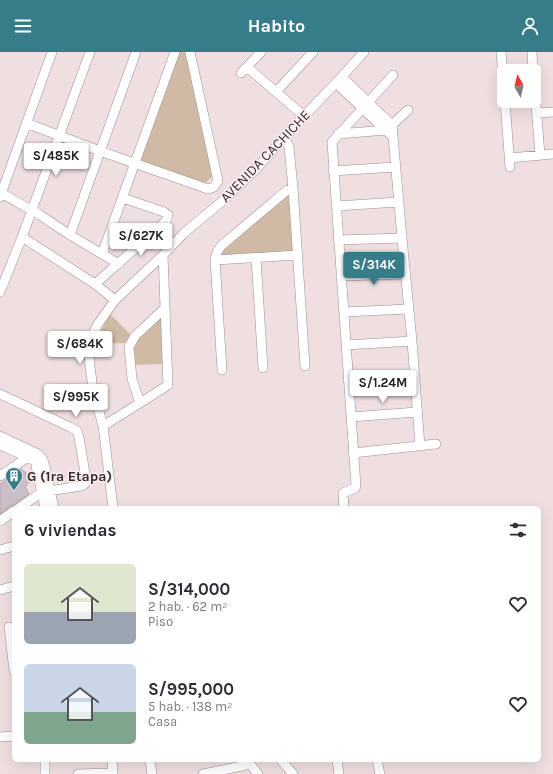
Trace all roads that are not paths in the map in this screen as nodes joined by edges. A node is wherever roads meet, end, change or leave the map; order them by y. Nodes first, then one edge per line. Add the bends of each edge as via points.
1 (52, 52) edge
2 (90, 52) edge
3 (136, 52) edge
4 (175, 52) edge
5 (190, 52) edge
6 (261, 52) edge
7 (313, 52) edge
8 (364, 52) edge
9 (501, 52) edge
10 (532, 52) edge
11 (502, 64) edge
12 (533, 64) edge
13 (393, 75) dead end
14 (339, 80) junction
15 (276, 92) junction
16 (365, 105) junction
17 (506, 108) edge
18 (536, 108) edge
19 (408, 110) dead end
20 (553, 112) edge
21 (536, 113) junction
22 (304, 116) junction
23 (26, 123) junction
24 (389, 128) junction
25 (338, 134) junction
26 (60, 136) junction
27 (285, 138) junction
28 (100, 151) junction
29 (553, 154) edge
30 (540, 155) junction
31 (135, 163) junction
32 (395, 167) junction
33 (333, 171) junction
34 (293, 188) junction
35 (1, 195) edge
36 (123, 198) junction
37 (399, 202) junction
38 (336, 206) junction
39 (32, 210) junction
40 (70, 235) junction
41 (22, 237) junction
42 (402, 238) junction
43 (338, 240) junction
44 (102, 254) junction
45 (162, 255) junction
46 (298, 255) junction
47 (256, 258) junction
48 (215, 260) junction
49 (119, 264) junction
50 (406, 274) junction
51 (341, 276) junction
52 (96, 284) junction
53 (0, 292) edge
54 (115, 300) junction
55 (164, 309) junction
56 (409, 310) junction
57 (344, 312) junction
58 (412, 341) junction
59 (346, 345) junction
60 (305, 366) dead end
61 (264, 368) dead end
62 (222, 370) dead end
63 (415, 377) junction
64 (348, 380) junction
65 (0, 394) edge
66 (140, 403) junction
67 (417, 412) junction
68 (350, 417) junction
69 (103, 426) junction
70 (0, 436) edge
71 (0, 444) edge
72 (436, 444) dead end
73 (420, 446) junction
74 (353, 453) junction
75 (29, 454) junction
76 (0, 476) edge
77 (46, 491) junction
78 (22, 506) edge
79 (45, 506) edge
80 (53, 506) edge
81 (113, 506) edge
82 (344, 506) edge
83 (12, 512) edge
84 (0, 521) edge
85 (12, 547) edge
86 (0, 550) edge
87 (12, 587) edge
88 (0, 590) edge
89 (8, 627) edge
90 (12, 657) edge
91 (12, 736) edge
92 (0, 737) edge
93 (44, 762) edge
94 (112, 762) edge
95 (150, 762) edge
96 (248, 762) edge
97 (283, 762) edge
98 (337, 762) edge
99 (377, 762) edge
100 (45, 774) edge
101 (78, 774) edge
102 (113, 774) edge
103 (152, 774) edge
104 (203, 774) edge
105 (258, 774) edge
106 (293, 774) edge
107 (339, 774) edge
108 (380, 774) edge

1 - 23 street
2 - 26 street
3 - 28 street
4 - 31 street
5 - 31 street via 218,181 208,189
6 - 15 street via 244,70
7 - 15 street
8 - 14 street, AVENIDA CACHICHE
9 - 11 street
10 - 12 street
13 - 16 street
14 - 16 street
14 - 22 street, AVENIDA CACHICHE
15 - 22 street
16 - 24 street
16 - 25 street
17 - 30 street via 510,162
18 - 21 street
19 - 24 street
20 - 21 street
21 - 30 street
22 - 27 street, AVENIDA CACHICHE
23 - 26 street
23 - 35 street
24 - 25 street
24 - 32 street via 393,137
25 - 33 street via 332,142
26 - 28 street
26 - 39 street
27 - 34 street via 289,147
27 - 45 street, AVENIDA CACHICHE via 225,199 184,232
28 - 31 street
28 - 40 street
29 - 30 street
31 - 36 street
32 - 33 street
32 - 37 street
33 - 38 street
34 - 46 street
34 - 48 street via 286,191 221,246
35 - 39 street
36 - 44 street
36 - 49 street via 164,212 168,216 166,221
37 - 38 street
37 - 42 street
38 - 43 street
39 - 40 street
39 - 41 street
40 - 44 street
41 - 52 street
41 - 53 street
42 - 43 street
42 - 50 street
43 - 51 street
44 - 49 street
45 - 54 street, AVENIDA CACHICHE
45 - 55 street
46 - 47 street
46 - 60 street
47 - 48 street
47 - 61 street
48 - 62 street
49 - 52 street
50 - 51 street
50 - 56 street
51 - 57 street
52 - 54 street
54 - 69 street, AVENIDA CACHICHE via 93,334 89,353 93,389
55 - 66 street via 168,384
55 - 66 street via 135,336 129,347 132,379
56 - 57 street
56 - 58 street
57 - 59 street
58 - 59 street
58 - 63 street
59 - 64 street
63 - 64 street
63 - 67 street
64 - 68 street
65 - 77 street via 74,429 78,434 85,485
66 - 69 street
67 - 68 street
67 - 73 street
68 - 74 street
69 - 81 street, AVENIDA CACHICHE
70 - 75 street
71 - 75 street
72 - 73 street
73 - 74 street
74 - 82 street via 356,486 343,493
75 - 76 street
75 - 77 street
77 - 78 street
77 - 79 street
77 - 80 street
83 - 84 street
85 - 86 street
87 - 88 street
89 - 90 street
91 - 92 street
93 - 100 street
94 - 102 street
95 - 103 street
96 - 104 street via 242,766
96 - 105 street
97 - 106 street
98 - 107 street
99 - 108 street
101 - 102 street

